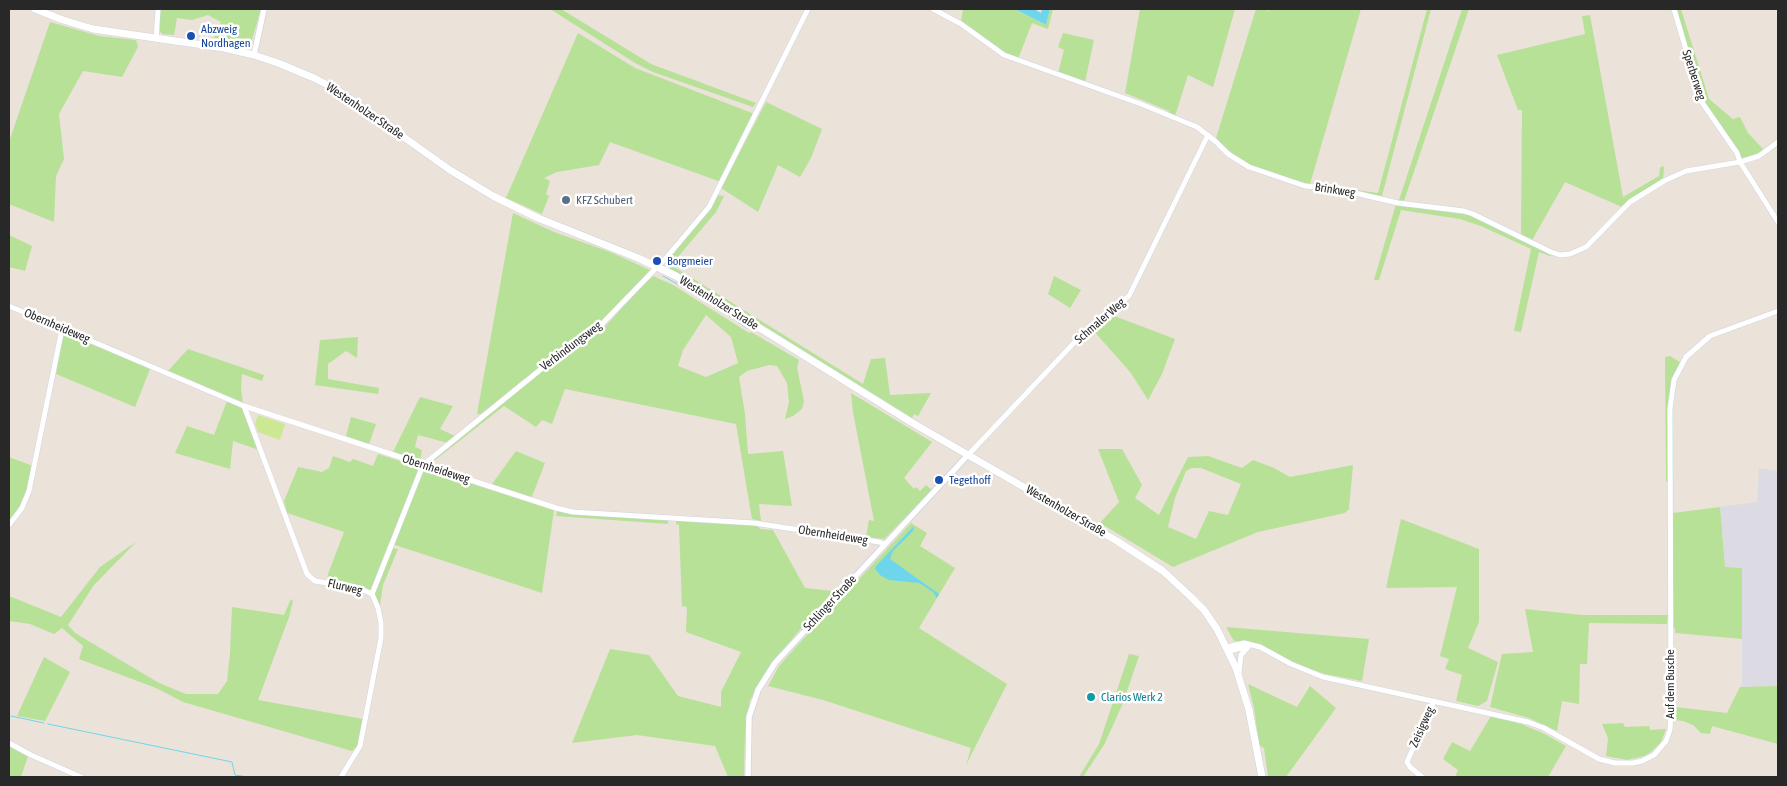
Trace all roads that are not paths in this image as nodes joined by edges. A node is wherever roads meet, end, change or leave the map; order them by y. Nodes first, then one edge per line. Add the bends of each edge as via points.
1 (35, 9) edge
2 (158, 9) edge
3 (264, 9) edge
4 (808, 9) edge
5 (933, 9) edge
6 (1674, 9) edge
7 (156, 39) junction
8 (254, 55) junction
9 (1208, 135) junction
10 (1778, 142) edge
11 (1740, 162) junction
12 (1778, 222) edge
13 (658, 267) junction
14 (9, 306) edge
15 (1778, 311) edge
16 (62, 328) junction
17 (244, 406) junction
18 (968, 455) junction
19 (423, 465) junction
20 (9, 525) edge
21 (884, 544) junction
22 (372, 594) junction
23 (1250, 646) junction
24 (1228, 649) junction
25 (1240, 678) junction
26 (1434, 701) junction
27 (9, 743) edge
28 (81, 777) edge
29 (341, 777) edge
30 (748, 777) edge
31 (1262, 777) edge
32 (1422, 777) edge

1 - 7 main road, Westenholzer Straße via 92,29
2 - 7 street
3 - 8 street
4 - 13 street, Verbindungsweg via 709,206
5 - 9 street, Brinkweg via 1004,55 1140,104 1197,127
6 - 11 street, Sperberweg via 1701,101
7 - 8 main road, Westenholzer Straße
8 - 13 main road, Westenholzer Straße via 298,71 339,92 450,170 493,196
9 - 11 street, Brinkweg via 1236,160 1291,182 1473,214 1560,255 1586,247 1630,202 1664,182 1686,171
9 - 18 street, Schmaler Weg via 1129,296 1088,328
10 - 11 street, Brinkweg via 1759,156
11 - 12 street
13 - 18 main road, Westenholzer Straße
13 - 19 street, Verbindungsweg via 598,328 568,348
14 - 16 street, Obernheideweg
15 - 26 street, Auf dem Busche via 1710,336 1686,357 1674,380 1670,409 1670,730 1654,755 1642,761 1615,763 1587,754 1528,722
16 - 17 street, Obernheideweg
16 - 20 street via 29,491 22,508
17 - 19 street, Obernheideweg
17 - 22 street, Flurweg via 307,574 315,581 359,588
18 - 21 street, Schlinger Straße
18 - 24 main road, Westenholzer Straße via 1117,541 1163,572 1204,610
19 - 21 street, Obernheideweg via 573,512 754,523
19 - 22 street, Verbindungsweg
21 - 30 street, Schlinger Straße via 779,657 766,676 749,717
22 - 29 street, Flurweg via 378,608 381,638 360,746
23 - 24 street
23 - 25 street via 1241,655
23 - 26 street, Auf dem Busche via 1260,647 1324,677
24 - 25 main road, Westenholzer Straße
25 - 31 main road, Westenholzer Straße
26 - 32 street, Zeisigweg via 1407,762
27 - 28 street

